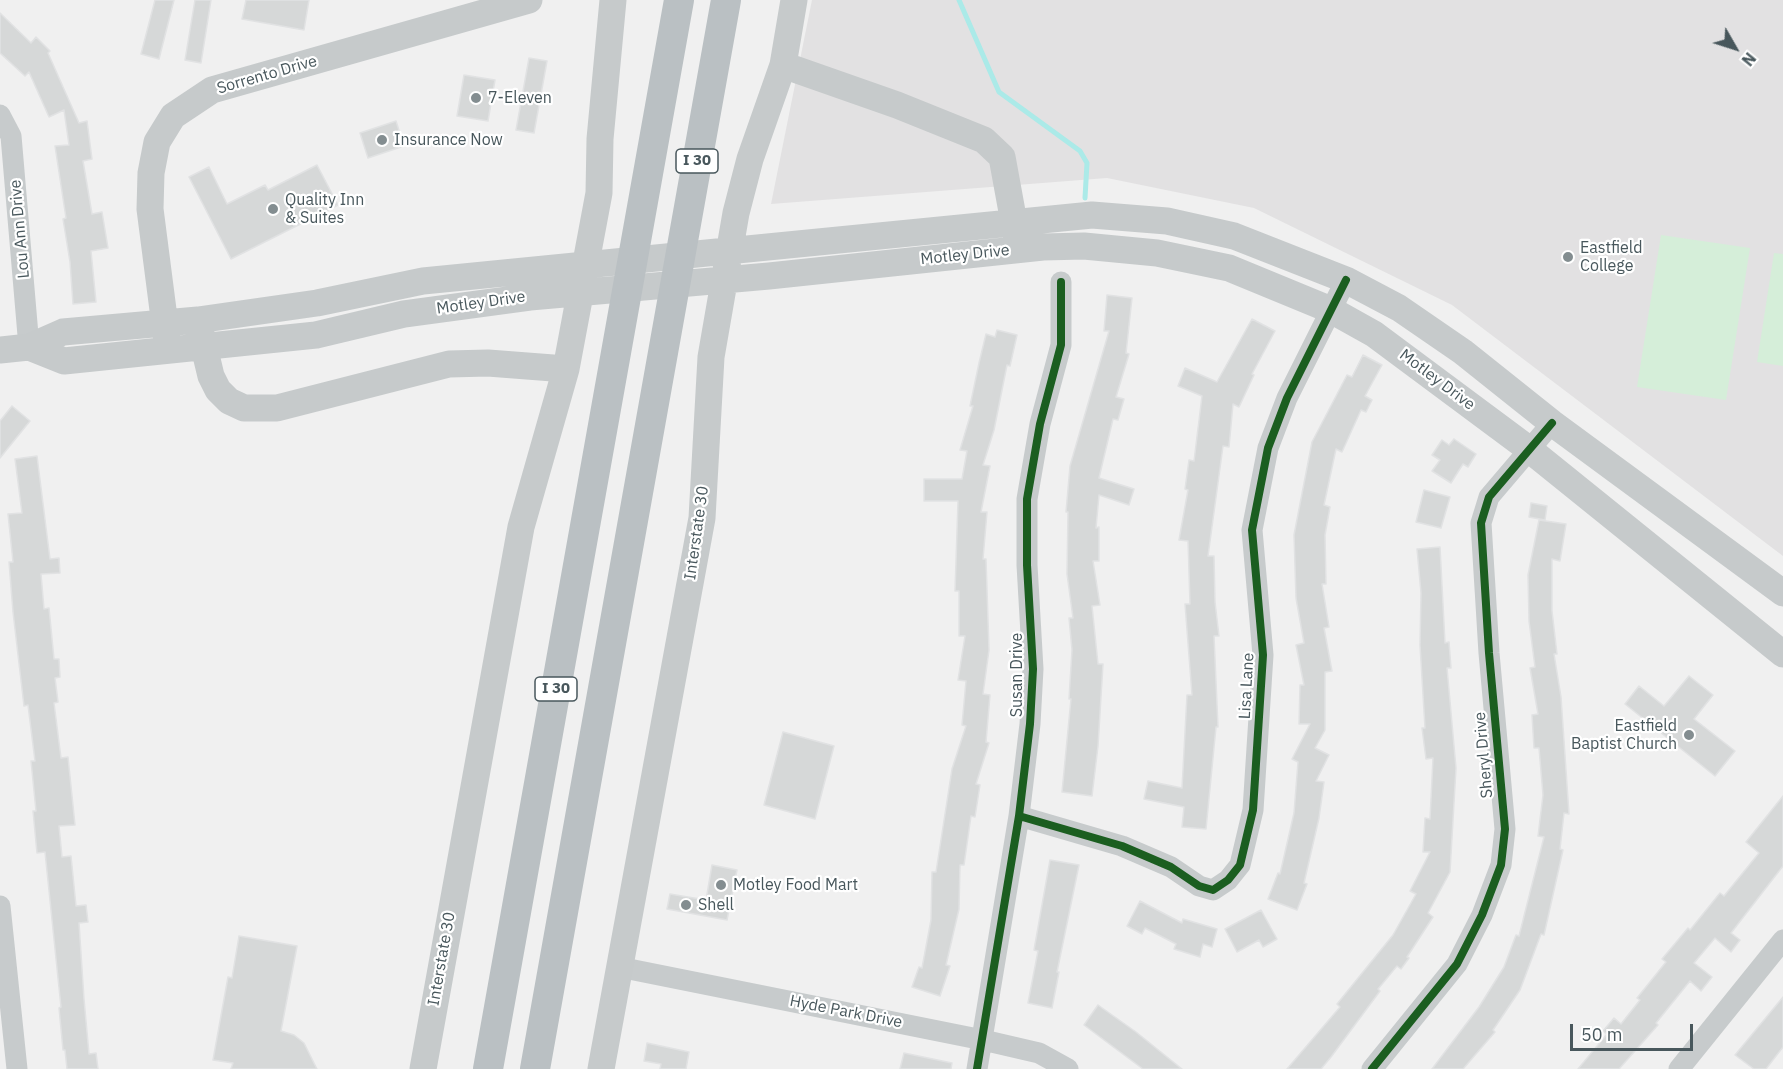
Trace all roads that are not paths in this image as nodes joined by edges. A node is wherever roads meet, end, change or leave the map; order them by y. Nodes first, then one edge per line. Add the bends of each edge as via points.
1 (529, 0) edge
2 (613, 0) edge
3 (679, 0) edge
4 (726, 0) edge
5 (794, 0) edge
6 (783, 65) junction
7 (0, 115) edge
8 (9, 199) edge
9 (1015, 221) junction
10 (1018, 250) junction
11 (1346, 280) junction
12 (1061, 282) dead end
13 (1331, 309) junction
14 (198, 320) junction
15 (165, 323) junction
16 (29, 347) junction
17 (204, 348) junction
18 (0, 350) edge
19 (168, 351) junction
20 (566, 369) junction
21 (1552, 423) junction
22 (1530, 450) junction
23 (1783, 593) edge
24 (1734, 614) junction
25 (1783, 630) edge
26 (1783, 654) edge
27 (1019, 816) junction
28 (0, 906) edge
29 (1783, 940) edge
30 (619, 967) junction
31 (983, 1040) junction
32 (17, 1069) edge
33 (423, 1069) edge
34 (488, 1069) edge
35 (535, 1069) edge
36 (601, 1069) edge
37 (977, 1069) edge
38 (1068, 1069) edge
39 (1372, 1069) edge
40 (1679, 1069) edge

1 - 15 main road, Sorrento Drive via 212,90 172,116 157,142 151,173 150,208
2 - 20 main road, Interstate 30 via 600,128 599,193
3 - 34 highway, I 30
4 - 35 highway, I 30
5 - 6 main road, Interstate 30
6 - 9 main road via 984,140 1002,157
6 - 30 main road, Interstate 30 via 750,159 736,213 711,357 702,518
7 - 8 street, Lou Ann Drive via 11,136
8 - 16 street, Lou Ann Drive
9 - 10 main road
9 - 11 main road, Motley Drive via 1092,215 1167,221 1234,236
9 - 14 main road, Motley Drive via 423,281 317,303
10 - 13 main road, Motley Drive via 1084,246 1157,253 1229,268
10 - 17 main road, Motley Drive via 530,297 404,314 316,335
11 - 13 street, Lisa Lane
11 - 21 main road, Motley Drive via 1399,308 1454,346
12 - 27 street, Susan Drive via 1061,345 1040,424 1027,500 1033,669
13 - 22 main road, Motley Drive via 1410,358
13 - 27 street, Lisa Lane via 1287,398 1268,448 1252,530 1263,655 1253,810 1240,865 1213,890 1122,846
14 - 15 main road, Motley Drive
14 - 17 main road
15 - 16 main road, Motley Drive via 63,332
15 - 19 main road, Sorrento Drive
16 - 18 main road, Motley Drive
16 - 19 main road, Motley Drive via 64,361
17 - 19 main road, Motley Drive
17 - 20 main road via 218,390 244,408 261,410 449,364
20 - 33 main road, Interstate 30 via 521,527
21 - 22 street, Sheryl Drive
21 - 23 main road, Motley Drive
22 - 24 main road, Motley Drive
22 - 39 street, Sheryl Drive via 1489,496 1481,523 1505,829 1501,866 1457,964
24 - 25 main road
24 - 26 main road, Motley Drive
27 - 31 street, Susan Drive
28 - 32 street
29 - 40 street
30 - 31 street, Hyde Park Drive
30 - 36 main road, Interstate 30
31 - 37 street, Susan Drive
31 - 38 street, Hyde Park Drive via 1039,1053

